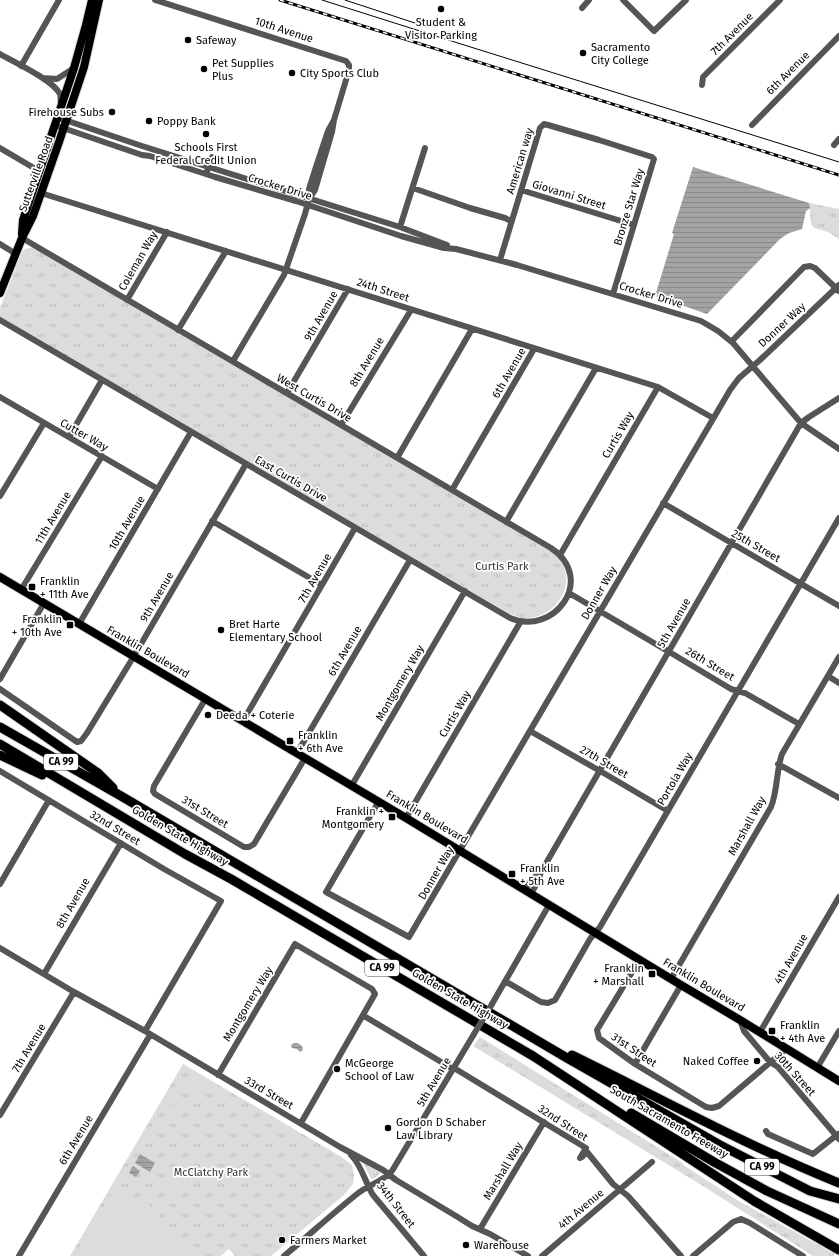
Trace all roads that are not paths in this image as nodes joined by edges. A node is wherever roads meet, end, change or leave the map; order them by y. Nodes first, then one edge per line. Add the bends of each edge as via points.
1 (59, 0) edge
2 (92, 0) edge
3 (99, 0) edge
4 (155, 0) edge
5 (589, 0) edge
6 (624, 0) edge
7 (686, 0) edge
8 (780, 0) edge
9 (582, 8) dead end
10 (839, 36) edge
11 (0, 54) edge
12 (21, 66) junction
13 (74, 68) junction
14 (43, 78) junction
15 (702, 85) dead end
16 (61, 107) junction
17 (56, 121) junction
18 (65, 124) junction
19 (752, 125) dead end
20 (839, 139) edge
21 (599, 140) joint
22 (834, 144) dead end
23 (0, 148) edge
24 (425, 148) dead end
25 (212, 157) dead end
26 (44, 160) junction
27 (208, 167) junction
28 (39, 171) junction
29 (206, 174) junction
30 (412, 188) junction
31 (522, 190) junction
32 (41, 193) junction
33 (309, 199) junction
34 (307, 205) junction
35 (512, 221) junction
36 (634, 225) junction
37 (400, 227) junction
38 (167, 232) junction
39 (22, 238) junction
40 (0, 244) edge
41 (456, 249) junction
42 (226, 251) junction
43 (16, 254) junction
44 (500, 260) junction
45 (286, 270) junction
46 (838, 288) edge
47 (348, 289) junction
48 (0, 293) edge
49 (613, 294) junction
50 (128, 300) junction
51 (411, 310) junction
52 (0, 320) edge
53 (472, 329) junction
54 (178, 330) junction
55 (732, 341) junction
56 (534, 348) junction
57 (232, 361) junction
58 (753, 366) junction
59 (596, 368) junction
60 (102, 380) junction
61 (658, 387) junction
62 (287, 394) junction
63 (0, 397) edge
64 (839, 398) edge
65 (713, 418) junction
66 (44, 423) junction
67 (801, 423) junction
68 (341, 425) junction
69 (191, 432) junction
70 (68, 437) junction
71 (839, 449) edge
72 (102, 456) junction
73 (397, 458) junction
74 (246, 464) junction
75 (158, 489) junction
76 (452, 490) junction
77 (0, 496) edge
78 (663, 503) junction
79 (839, 518) edge
80 (212, 521) junction
81 (506, 522) junction
82 (356, 528) junction
83 (732, 543) junction
84 (560, 555) junction
85 (410, 560) junction
86 (0, 577) edge
87 (801, 584) junction
88 (322, 585) junction
89 (21, 590) junction
90 (465, 591) junction
91 (569, 593) junction
92 (44, 603) junction
93 (839, 606) edge
94 (600, 611) junction
95 (521, 621) junction
96 (79, 624) junction
97 (669, 651) junction
98 (134, 656) junction
99 (839, 657) edge
100 (828, 676) junction
101 (0, 679) edge
102 (839, 683) edge
103 (0, 689) edge
104 (738, 691) junction
105 (206, 698) junction
106 (0, 705) edge
107 (243, 721) junction
108 (799, 724) junction
109 (0, 727) edge
110 (530, 731) junction
111 (0, 744) edge
112 (297, 753) junction
113 (0, 755) edge
114 (305, 758) junction
115 (778, 764) junction
116 (0, 771) edge
117 (599, 771) junction
118 (352, 785) junction
119 (838, 794) edge
120 (121, 796) junction
121 (94, 799) junction
122 (49, 800) junction
123 (379, 801) junction
124 (668, 811) junction
125 (406, 818) junction
126 (121, 843) junction
127 (460, 850) junction
128 (0, 884) edge
129 (528, 892) junction
130 (839, 897) edge
131 (221, 901) joint
132 (549, 905) junction
133 (596, 932) junction
134 (0, 948) edge
135 (640, 959) junction
136 (44, 974) junction
137 (671, 979) junction
138 (505, 981) junction
139 (681, 985) junction
140 (74, 992) junction
141 (364, 1016) junction
142 (740, 1020) junction
143 (506, 1022) junction
144 (839, 1031) edge
145 (760, 1032) junction
146 (148, 1033) junction
147 (786, 1049) junction
148 (533, 1056) junction
149 (770, 1062) junction
150 (635, 1064) junction
151 (454, 1068) junction
152 (817, 1068) junction
153 (218, 1075) junction
154 (839, 1081) edge
155 (0, 1115) edge
156 (544, 1122) junction
157 (300, 1123) junction
158 (766, 1131) dead end
159 (838, 1136) edge
160 (340, 1147) junction
161 (652, 1162) dead end
162 (388, 1175) junction
163 (839, 1183) edge
164 (368, 1187) junction
165 (620, 1190) junction
166 (810, 1191) junction
167 (839, 1200) edge
168 (839, 1204) edge
169 (805, 1209) junction
170 (839, 1224) edge
171 (839, 1229) edge
172 (480, 1230) junction
173 (836, 1249) edge
174 (292, 1254) edge
175 (546, 1255) edge
176 (19, 1256) edge
177 (284, 1256) edge
178 (424, 1256) edge
179 (528, 1256) edge
180 (681, 1256) edge
181 (693, 1256) edge
182 (804, 1256) edge

1 - 12 street
2 - 13 main road, Sutterville Road
3 - 18 main road, Sutterville Road via 84,67
4 - 33 street, 10th Avenue via 346,61 349,70 315,190
5 - 9 street
6 - 7 street via 654,31
8 - 15 street, 7th Avenue via 703,77
10 - 19 street, 6th Avenue
11 - 12 street
12 - 14 street
13 - 14 street via 57,78
13 - 16 main road, Sutterville Road
14 - 16 street via 56,88 60,95
16 - 17 main road, Sutterville Road
17 - 18 street, Crocker Drive
17 - 26 main road, Sutterville Road
18 - 27 street, Crocker Drive
18 - 29 street, Crocker Drive via 142,155
18 - 32 main road, Sutterville Road
20 - 22 street
21 - 31 street, American way via 544,124 540,128
21 - 36 street, Bronze Star Way via 654,159
23 - 28 street
24 - 30 street
25 - 27 street
26 - 28 main road, Sutterville Road
26 - 32 main road via 46,164 39,186
27 - 29 street
27 - 33 street, Crocker Drive
28 - 39 main road, Sutterville Road via 23,220
29 - 34 street, Crocker Drive
30 - 35 street
30 - 37 street
31 - 35 street, American way
31 - 36 street, Giovanni Street
32 - 38 street, 24th Street
32 - 39 main road, Sutterville Road
33 - 34 street, 10th Avenue
33 - 37 street, Crocker Drive
34 - 41 street, Crocker Drive via 401,236
34 - 45 street, 10th Avenue
35 - 44 street, American way
36 - 49 street, Bronze Star Way
37 - 41 street, Crocker Drive
38 - 42 street, 24th Street
38 - 50 street, Coleman Way
39 - 43 main road, Sutterville Road
39 - 50 street, West Curtis Drive
40 - 43 street
41 - 44 street, Crocker Drive
42 - 45 street, 24th Street
42 - 54 street
43 - 48 main road, Sutterville Road
44 - 49 street, Crocker Drive
45 - 47 street, 24th Street
45 - 57 street, 10th Avenue
46 - 55 street via 815,268 804,267
46 - 58 street, Donner Way
47 - 51 street, 24th Street
47 - 62 street, 9th Avenue
49 - 55 street, Crocker Drive via 701,321
50 - 54 street, West Curtis Drive
51 - 53 street, 24th Street
51 - 68 street, 8th Avenue
52 - 60 street, East Curtis Drive
53 - 56 street, 24th Street
53 - 73 street
54 - 57 street, West Curtis Drive
55 - 58 street, Crocker Drive
56 - 59 street, 24th Street
56 - 76 street, 6th Avenue
57 - 62 street, West Curtis Drive
58 - 65 street, Donner Way via 735,383
58 - 67 street, Crocker Drive
59 - 61 street, 24th Street
59 - 81 street
60 - 69 street, East Curtis Drive
60 - 70 street
61 - 65 street, 24th Street
61 - 84 street, Curtis Way
62 - 68 street, West Curtis Drive
63 - 66 street, Cutter Way
64 - 67 street, 5th Avenue
65 - 78 street, Donner Way
66 - 70 street, Cutter Way
66 - 77 street
67 - 71 street
67 - 83 street, 5th Avenue
68 - 73 street, West Curtis Drive
69 - 74 street, East Curtis Drive
69 - 75 street, 10th Avenue
70 - 72 street, Cutter Way
72 - 75 street, Cutter Way
72 - 89 street, 11th Avenue
73 - 76 street, West Curtis Drive
74 - 80 street, 9th Avenue
74 - 82 street, East Curtis Drive
75 - 96 street, 10th Avenue
76 - 81 street, West Curtis Drive
78 - 83 street, 25th Street
78 - 94 street, Donner Way
79 - 87 street, Portola Way
80 - 88 street
80 - 98 street, 9th Avenue
81 - 84 street, West Curtis Drive
82 - 85 street, East Curtis Drive
82 - 88 street, 7th Avenue
83 - 87 street, 25th Street
83 - 97 street, 5th Avenue
84 - 91 street, West Curtis Drive via 569,572
85 - 90 street, East Curtis Drive
85 - 112 street, 6th Avenue
86 - 89 main road, Franklin Boulevard
87 - 93 street, 25th Street
87 - 104 street, Portola Way
88 - 107 street, 7th Avenue
89 - 92 main road, Franklin Boulevard
90 - 95 street, East Curtis Drive via 510,618
90 - 118 street, Montgomery Way
91 - 94 street, 26th Street
91 - 95 street, East Curtis Drive via 562,605 547,616 540,620
92 - 96 main road, Franklin Boulevard
92 - 101 street
94 - 97 street, 26th Street
94 - 110 street, Donner Way
95 - 125 street, Curtis Way
96 - 98 main road, Franklin Boulevard
97 - 104 street, 26th Street
97 - 117 street, 5th Avenue
98 - 103 street, 9th Avenue via 83,738 77,742
98 - 105 main road, Franklin Boulevard
99 - 100 street, Marshall Way
100 - 102 street
100 - 108 street, Marshall Way
104 - 108 street, 26th Street
104 - 124 street, Portola Way
105 - 107 main road, Franklin Boulevard
105 - 114 street, 31st Street via 154,786 154,794 244,847 249,847 254,844
106 - 120 highway via 98,773
107 - 112 main road, Franklin Boulevard
108 - 115 street, Marshall Way
109 - 120 highway, Golden State Highway / CA 99
110 - 117 street, 27th Street
110 - 127 street, Donner Way
111 - 121 highway, Golden State Highway / CA 99
112 - 114 main road, Franklin Boulevard
113 - 121 highway
114 - 118 main road, Franklin Boulevard
115 - 119 street
115 - 137 street, Marshall Way via 776,790 771,807
116 - 122 street, 32nd Street
117 - 124 street, 27th Street
117 - 129 street, 5th Avenue via 538,881
118 - 123 main road, Franklin Boulevard
120 - 143 highway, Golden State Highway / CA 99
121 - 148 highway, Golden State Highway / CA 99
122 - 126 street, 32nd Street
122 - 128 street
123 - 125 main road, Franklin Boulevard
123 - 127 street, Donner Way via 326,892 410,938
124 - 133 street, Portola Way
125 - 127 main road, Franklin Boulevard
126 - 131 street, 32nd Street
126 - 136 street, 8th Avenue
127 - 129 main road, Franklin Boulevard
129 - 132 main road, Franklin Boulevard
130 - 145 street, 4th Avenue
131 - 146 street, 6th Avenue
132 - 133 main road, Franklin Boulevard
132 - 138 street, 5th Avenue
133 - 135 main road, Franklin Boulevard
133 - 138 street, Portola Way via 554,1000 548,1003 541,1002
134 - 136 street, 33rd Street
135 - 137 main road, Franklin Boulevard
135 - 150 street, 31st Street via 597,1030 599,1038
136 - 140 street, 33rd Street
137 - 139 main road, Franklin Boulevard
138 - 151 street, 5th Avenue, bridge
139 - 142 main road, Franklin Boulevard
139 - 150 street
140 - 146 street, 33rd Street
140 - 155 street, 7th Avenue
141 - 151 street, 32nd Street
141 - 153 street, Montgomery Way via 375,994 372,990 296,944
141 - 157 street
142 - 145 main road, Franklin Boulevard
142 - 149 street, 30th Street via 744,1032
143 - 163 highway via 710,1125
143 - 166 highway, Golden State Highway / CA 99 via 720,1145
144 - 152 street
145 - 147 main road, Franklin Boulevard
146 - 153 street, 33rd Street
146 - 176 street, 6th Avenue
147 - 149 street
147 - 152 main road, Franklin Boulevard
148 - 169 highway, South Sacramento Freeway via 714,1162
148 - 173 highway, Golden State Highway via 754,1201
149 - 150 street, 31st Street via 719,1106 712,1108 706,1107
149 - 159 street, 30th Street
151 - 156 street, 32nd Street
151 - 162 street, 5th Avenue
152 - 154 main road, Franklin Boulevard
153 - 157 street, 33rd Street
156 - 165 street, 32nd Street via 586,1148 580,1158 587,1152
156 - 172 street, Marshall Way
157 - 160 street, 33rd Street
158 - 159 street via 813,1154
160 - 162 street, 33rd Street
160 - 164 street, 34th Street via 356,1161
161 - 165 street, 4th Avenue
162 - 164 street, 5th Avenue
162 - 172 street, 33rd Street
164 - 174 street, 5th Avenue via 358,1193
164 - 178 street, 34th Street
165 - 175 street, 4th Avenue
165 - 180 street, 32nd Street
166 - 167 highway, Golden State Highway
166 - 168 highway
169 - 170 highway, South Sacramento Freeway
169 - 171 highway
172 - 179 street, 33rd Street
174 - 177 street, 5th Avenue
181 - 182 street via 733,1222 741,1219

